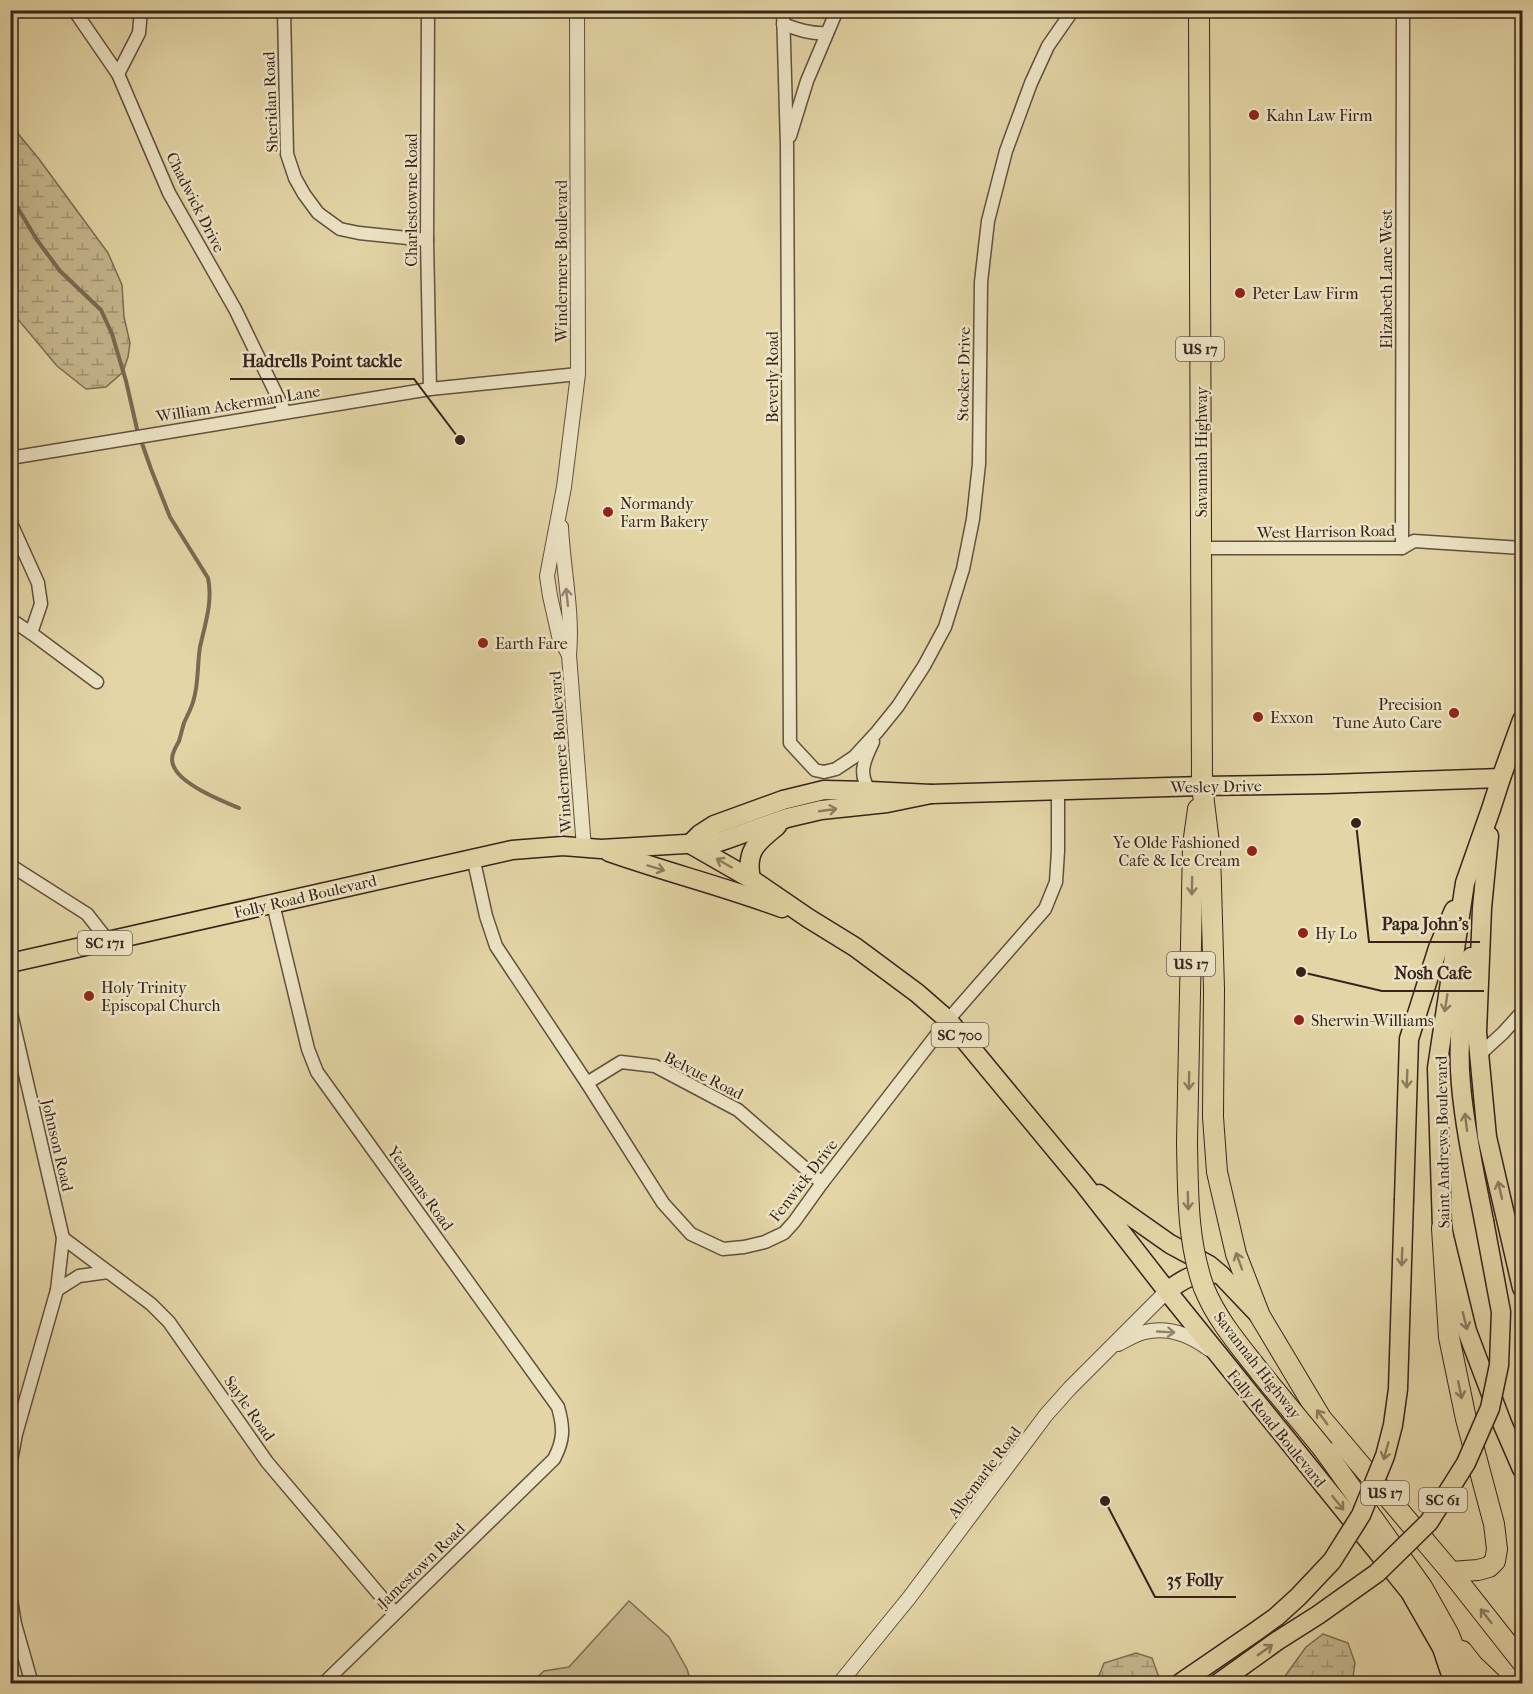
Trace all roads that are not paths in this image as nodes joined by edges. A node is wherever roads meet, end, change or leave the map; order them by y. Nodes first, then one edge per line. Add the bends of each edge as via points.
1 (74, 10) edge
2 (141, 10) edge
3 (284, 10) edge
4 (428, 10) edge
5 (577, 10) edge
6 (783, 10) edge
7 (837, 10) edge
8 (1073, 10) edge
9 (1199, 10) edge
10 (1403, 10) edge
11 (783, 24) junction
12 (827, 33) junction
13 (118, 74) junction
14 (787, 146) junction
15 (427, 240) junction
16 (578, 374) junction
17 (430, 389) junction
18 (285, 412) junction
19 (10, 458) edge
20 (561, 509) junction
21 (10, 520) edge
22 (1201, 548) junction
23 (1402, 548) junction
24 (1522, 548) edge
25 (10, 619) edge
26 (31, 633) junction
27 (569, 655) junction
28 (97, 682) dead end
29 (1522, 720) edge
30 (877, 732) junction
31 (790, 743) joint
32 (1501, 778) junction
33 (1202, 786) junction
34 (870, 790) junction
35 (1058, 790) junction
36 (931, 794) junction
37 (1491, 809) junction
38 (787, 818) junction
39 (690, 843) junction
40 (593, 848) junction
41 (473, 857) junction
42 (10, 865) edge
43 (751, 879) junction
44 (1465, 883) junction
45 (273, 904) junction
46 (1482, 908) junction
47 (808, 918) junction
48 (109, 942) junction
49 (10, 963) edge
50 (10, 1008) edge
51 (1522, 1012) edge
52 (948, 1020) junction
53 (1477, 1032) junction
54 (1503, 1033) junction
55 (1479, 1055) junction
56 (587, 1083) junction
57 (822, 1183) junction
58 (1083, 1183) junction
59 (1442, 1228) junction
60 (63, 1238) junction
61 (108, 1272) junction
62 (1221, 1275) junction
63 (1522, 1288) edge
64 (57, 1290) junction
65 (1167, 1291) junction
66 (1260, 1316) junction
67 (1110, 1347) junction
68 (1222, 1359) junction
69 (10, 1466) edge
70 (1522, 1469) edge
71 (542, 1471) joint
72 (1451, 1572) junction
73 (10, 1594) edge
74 (395, 1613) junction
75 (1449, 1635) junction
76 (1522, 1662) edge
77 (32, 1683) edge
78 (323, 1683) edge
79 (839, 1683) edge
80 (1179, 1683) edge
81 (1217, 1683) edge
82 (1454, 1683) edge
83 (1468, 1683) edge
84 (1493, 1683) edge

1 - 13 street, Chadwick Drive
2 - 13 street via 139,33
3 - 15 street, Sheridan Road via 287,154 304,194 318,213 340,229
4 - 15 street, Charlestowne Road
5 - 16 street, Windermere Boulevard
6 - 11 street, Beverly Road
7 - 12 street
8 - 30 street, Stocker Drive via 1048,46 1031,83 1006,151 988,221 981,282 979,464 963,570 945,627 924,666
9 - 22 highway, Savannah Highway / US 17
10 - 23 street, Elizabeth Lane West
11 - 12 street via 815,34
11 - 14 street, Beverly Road
12 - 14 street
13 - 18 street, Chadwick Drive via 169,193 235,309
14 - 31 street, Beverly Road
15 - 17 street, Charlestowne Road
16 - 17 street, William Ackerman Lane
16 - 20 street, Windermere Boulevard
17 - 18 street, William Ackerman Lane
18 - 19 street, William Ackerman Lane
27 -> 20 street, Windermere Boulevard via 571,632
20 - 27 street, Windermere Boulevard via 547,576 559,636
21 - 26 street via 38,583 41,604
22 - 23 street, West Harrison Road
22 - 33 highway, Savannah Highway / US 17
23 - 24 street, West Harrison Road via 1414,541
25 - 26 street
26 - 28 street
27 - 40 street, Windermere Boulevard
29 - 32 main road, Saint Andrews Boulevard / SC 61
30 - 31 street, Stocker Drive via 854,757 824,772 814,770
30 - 34 street, Stocker Drive via 863,764 864,783
32 - 33 main road, Wesley Drive
32 - 37 main road, Saint Andrews Boulevard / SC 61
33 - 35 main road, Wesley Drive
66 -> 33 highway, Savannah Highway / US 17 via 1236,1254 1217,1172 1210,851
33 -> 75 highway, Savannah Highway / US 17, bridge via 1193,845 1187,1142 1188,1216 1204,1287 1235,1342 1324,1450 1422,1587
34 - 36 main road, Wesley Drive
34 - 39 main road, Wesley Drive via 824,790 783,800 714,825
35 - 36 main road, Wesley Drive
35 - 52 street, Fenwick Drive via 1056,882 1045,909
38 -> 36 main road, Wesley Drive
37 - 44 main road, Saint Andrews Boulevard / SC 61
37 - 46 main road, Saint Andrews Boulevard / SC 61
38 - 39 main road, Wesley Drive via 719,842
38 - 43 main road via 749,855
39 - 40 main road, Folly Road Boulevard / SC 171
43 -> 39 main road, Folly Road Boulevard / SC 700
40 - 41 main road, Folly Road Boulevard / SC 171 via 530,848
40 -> 47 main road, Folly Road Boulevard / SC 700
41 - 45 main road, Folly Road Boulevard / SC 171
41 - 56 street, Fenwick Drive via 496,946
42 - 48 street via 87,914
43 - 47 main road, Folly Road Boulevard / SC 700
44 -> 59 main road, Saint Andrews Boulevard via 1437,1068
44 -> 80 main road, SC 61, bridge via 1438,948 1408,1039 1398,1389 1385,1456 1361,1515 1332,1561 1276,1617
45 - 48 main road, Folly Road Boulevard / SC 171
45 - 71 street, Yeamans Road via 317,1072 558,1407 563,1422 561,1445
46 - 53 main road, Saint Andrews Boulevard
81 -> 46 main road, SC 61, bridge via 1377,1573 1430,1522 1466,1463 1490,1408 1499,1365 1501,1312 1468,1141 1460,1026
47 - 52 main road, Folly Road Boulevard / SC 700 via 855,947
48 - 49 main road, Folly Road Boulevard / SC 171
50 - 60 street, Johnson Road
51 - 54 street
52 - 57 street, Fenwick Drive
52 - 58 main road, Folly Road Boulevard / SC 700
53 - 54 street
53 - 55 main road, Saint Andrews Boulevard
54 - 55 street
63 -> 55 main road, Saint Andrews Boulevard via 1487,1137
56 - 57 street, Belvue Road via 621,1062 655,1066 738,1110
56 - 57 street, Fenwick Drive via 663,1203 691,1234 723,1249 765,1242 784,1233
58 - 62 main road, Folly Road Boulevard / SC 700
58 - 65 main road, Folly Road Boulevard / SC 700
59 -> 70 main road, Saint Andrews Boulevard via 1467,1330
59 -> 72 highway via 1449,1337 1497,1549 1495,1561 1489,1567
60 - 61 street, Sayle Road
60 - 64 street, Johnson Road
61 - 64 street via 79,1276
61 - 74 street, Sayle Road via 169,1322 267,1462
62 - 65 main road via 1203,1273 1185,1278
62 - 66 main road, Folly Road Boulevard
64 - 69 street, Johnson Road
65 - 67 street, Albemarle Road
65 - 68 main road, Folly Road Boulevard / SC 700
72 -> 66 highway, Savannah Highway / US 17 via 1322,1418
67 -> 68 street via 1145,1332 1164,1331 1184,1334
67 - 79 street, Albemarle Road via 1046,1415 909,1598
68 -> 82 main road, Folly Road Boulevard / SC 700 via 1410,1592 1442,1648
71 - 74 street, Jamestown Road
76 -> 72 highway, Savannah Highway / US 17
73 - 77 street
74 - 78 street, Jamestown Road
75 - 83 highway, Savannah Highway / US 17
75 - 84 highway

